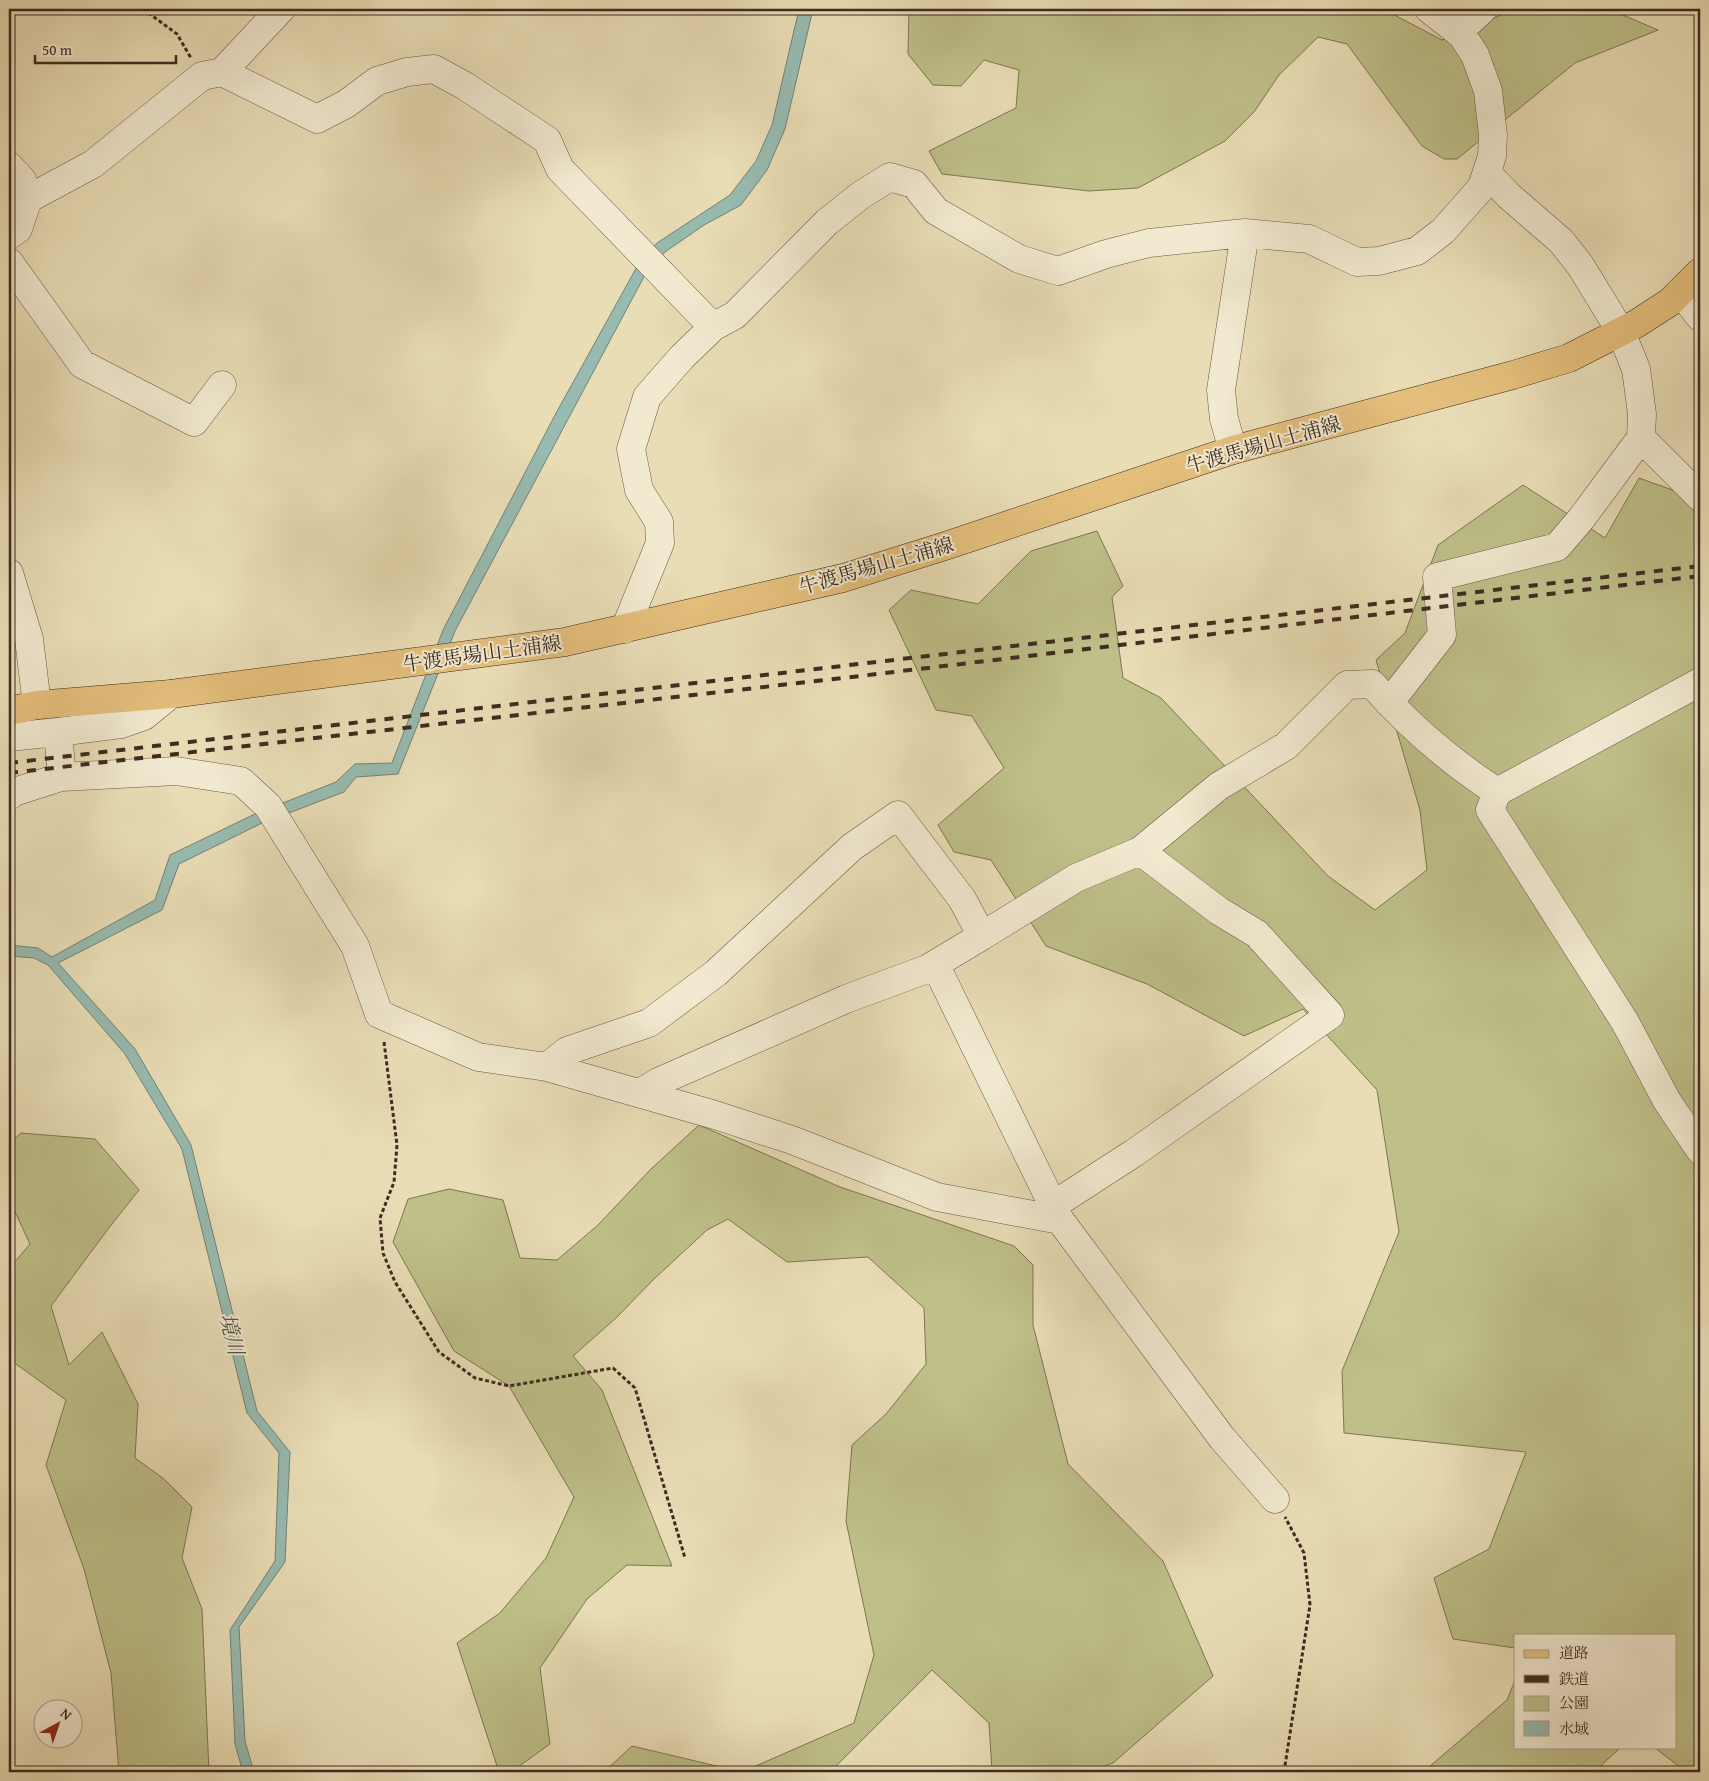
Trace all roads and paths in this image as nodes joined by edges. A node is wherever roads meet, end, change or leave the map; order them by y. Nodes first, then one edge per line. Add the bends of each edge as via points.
1 (143, 9) edge
2 (281, 9) edge
3 (1429, 9) edge
4 (1483, 9) edge
5 (1458, 32) junction
6 (212, 74) junction
7 (9, 166) edge
8 (1487, 173) junction
9 (28, 199) junction
10 (1245, 233) junction
11 (9, 235) edge
12 (9, 262) edge
13 (1700, 272) edge
14 (1680, 292) junction
15 (1700, 317) edge
16 (713, 327) junction
17 (1621, 332) junction
18 (222, 386) dead end
19 (1641, 438) junction
20 (1233, 450) junction
21 (1700, 497) edge
22 (9, 573) edge
23 (625, 629) junction
24 (1700, 682) edge
25 (171, 694) junction
26 (1389, 704) junction
27 (37, 705) junction
28 (9, 711) edge
29 (58, 732) junction
30 (9, 737) edge
31 (61, 777) junction
32 (1497, 792) junction
33 (9, 796) edge
34 (1140, 851) junction
35 (982, 936) junction
36 (935, 964) junction
37 (379, 1014) junction
38 (547, 1067) junction
39 (640, 1093) junction
40 (1700, 1150) edge
41 (1056, 1213) junction
42 (1276, 1499) joint
43 (685, 1558) dead end
44 (1284, 1772) edge

1 - 6 path via 177,34
2 - 6 street
3 - 5 street
4 - 5 street
5 - 8 street via 1475,55 1488,92 1494,135
6 - 9 street via 93,164
6 - 16 street via 317,119 377,82 407,72 434,69 547,140 560,169
7 - 9 street via 22,180
8 - 10 street via 1482,187 1443,231 1417,250 1379,260 1357,262 1309,239
8 - 17 street via 1561,241 1580,265
9 - 11 street via 18,229
10 - 16 street via 1150,243 1058,271 1019,259 936,211 914,184 890,177 827,222 735,314
10 - 20 street via 1221,390 1224,419
12 - 18 street via 82,364 194,422
13 - 14 main road, 牛渡馬場山土浦線
14 - 15 street
14 - 17 main road, 牛渡馬場山土浦線 via 1670,302
16 - 23 street via 646,397 631,448 639,490 659,522 660,543
17 - 19 street via 1636,369 1642,414
17 - 20 main road, 牛渡馬場山土浦線 via 1560,361
19 - 21 street
19 - 26 street via 1557,547 1437,577 1442,635
20 - 23 main road, 牛渡馬場山土浦線 via 844,578
22 - 27 street via 29,639
23 - 25 main road, 牛渡馬場山土浦線 via 566,642
24 - 32 street
25 - 27 main road, 牛渡馬場山土浦線
25 - 29 street via 144,716 121,724
26 - 32 street via 1463,770
26 - 34 street via 1372,684 1347,686 1286,746 1219,786
27 - 28 main road, 牛渡馬場山土浦線
29 - 30 street
29 - 31 street
31 - 33 street
31 - 37 street via 176,771 241,781 268,806 355,946
32 - 40 street via 1490,810 1625,1022 1667,1100
34 - 35 street via 1076,878
34 - 41 street via 1219,911 1257,934 1330,1015 1134,1153
35 - 36 street
35 - 38 street via 962,899 898,815 852,847 716,972 649,1023 567,1051
36 - 39 street via 837,1003 658,1082
36 - 41 street
37 - 38 street via 478,1057
37 - 43 path via 397,1145 394,1182 380,1218 383,1253 396,1282 439,1352 474,1378 509,1386 613,1368 635,1388
38 - 39 street
39 - 41 street via 792,1140 937,1197
41 - 42 street via 1222,1438
42 - 44 path via 1304,1553 1310,1605

